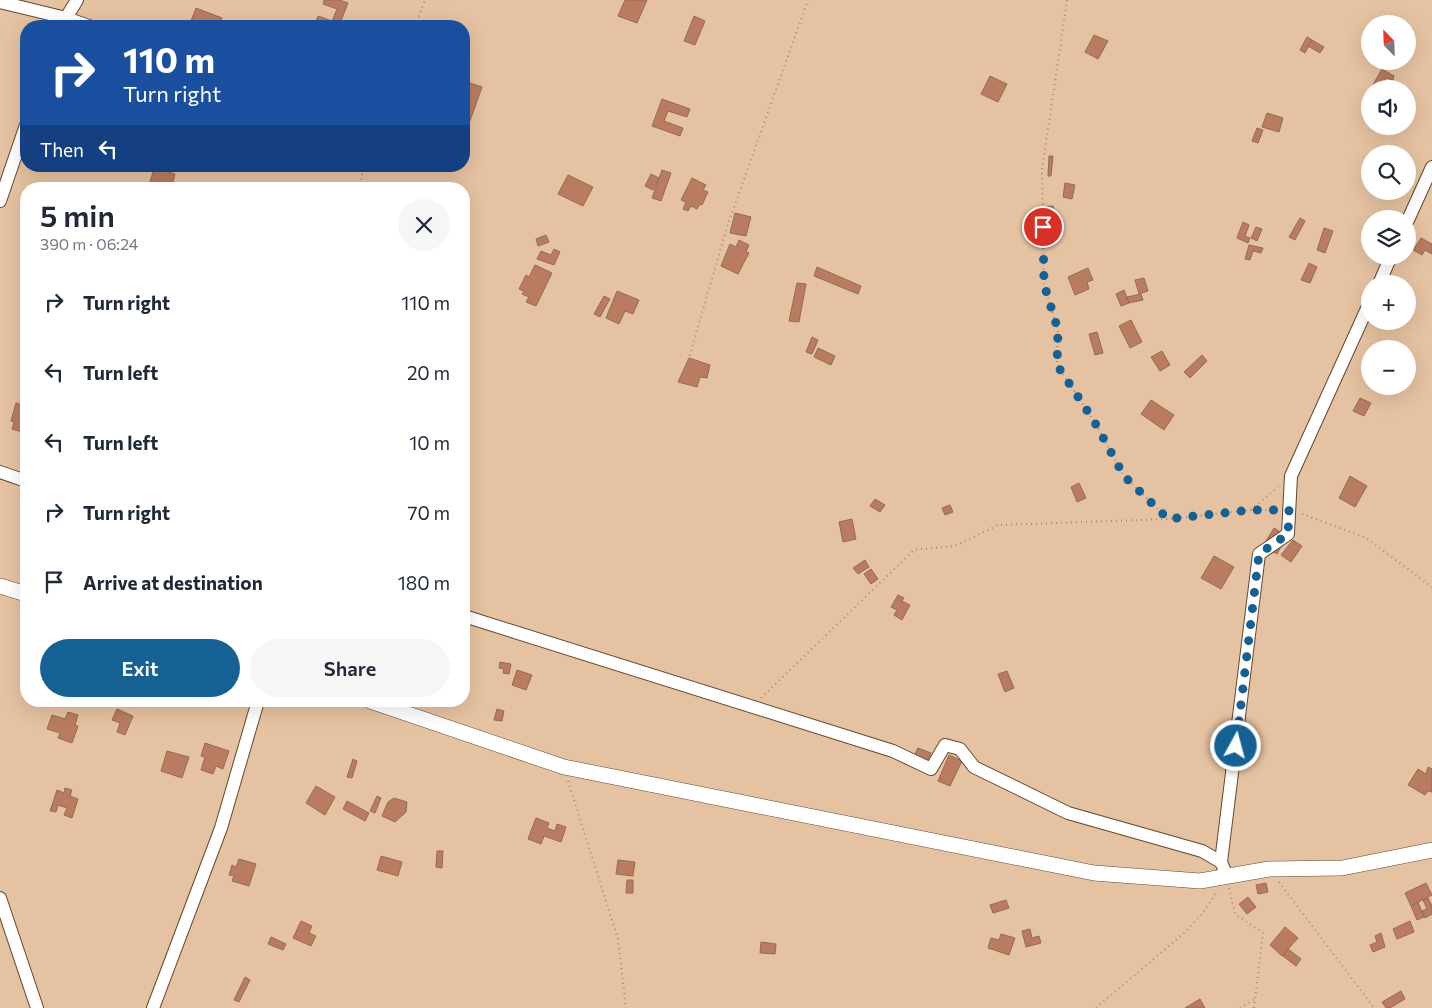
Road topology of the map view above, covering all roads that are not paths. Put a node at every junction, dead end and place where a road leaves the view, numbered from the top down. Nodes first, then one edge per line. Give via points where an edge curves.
1 (77, 0) edge
2 (0, 2) edge
3 (57, 20) edge
4 (64, 20) edge
5 (20, 142) edge
6 (1432, 166) edge
7 (0, 201) edge
8 (1412, 210) edge
9 (1361, 322) edge
10 (0, 472) edge
11 (20, 479) edge
12 (0, 586) edge
13 (20, 592) edge
14 (470, 618) edge
15 (256, 707) edge
16 (388, 707) edge
17 (1432, 850) edge
18 (1221, 862) junction
19 (1227, 876) junction
20 (0, 898) edge
21 (37, 1008) edge
22 (153, 1008) edge

1 - 4 street
2 - 3 street
5 - 7 street
6 - 8 street
9 - 18 street via 1291,476 1288,534 1259,554
10 - 11 street
12 - 13 street
14 - 18 street via 893,751 931,769 945,745 960,749 974,768 1068,813 1202,852
15 - 22 street via 221,828
16 - 19 street via 564,767 1094,873 1200,881
17 - 19 street via 1342,868 1269,869
18 - 19 street
20 - 21 street

